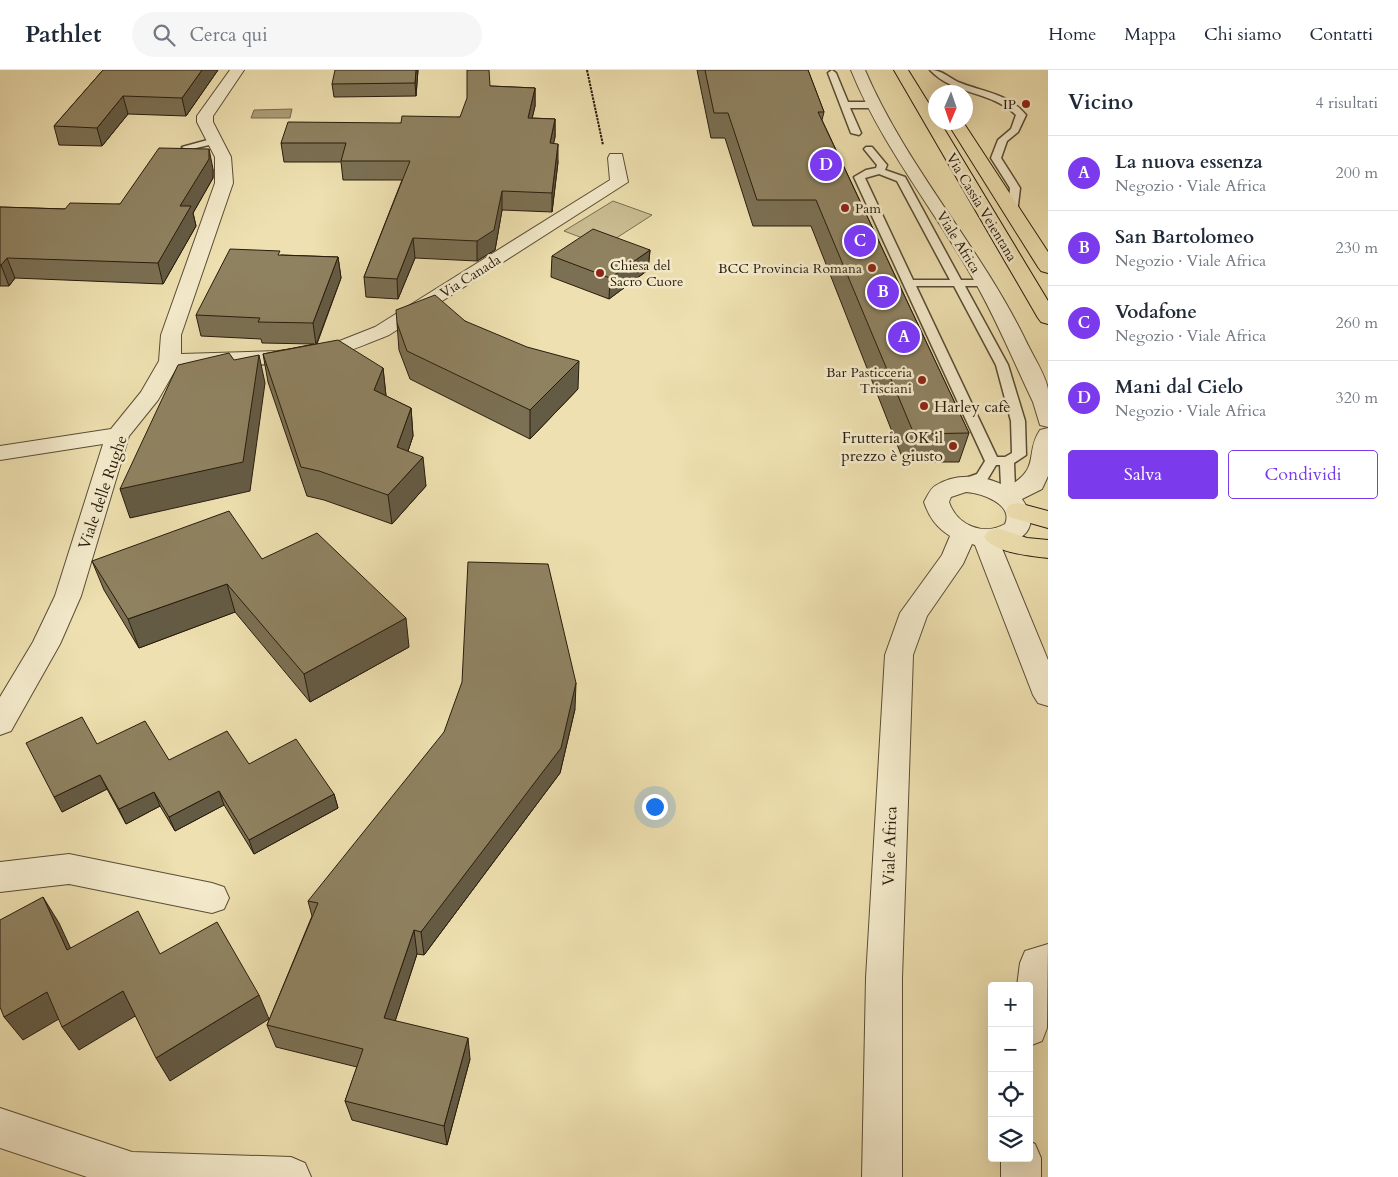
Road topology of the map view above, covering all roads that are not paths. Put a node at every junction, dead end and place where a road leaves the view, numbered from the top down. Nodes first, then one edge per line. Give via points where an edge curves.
1 (237, 70) edge
2 (858, 70) edge
3 (901, 70) edge
4 (921, 70) edge
5 (934, 70) edge
6 (832, 73) dead end
7 (931, 85) dead end
8 (845, 104) junction
9 (874, 105) junction
10 (960, 130) edge
11 (856, 133) dead end
12 (215, 141) junction
13 (187, 147) edge
14 (869, 149) dead end
15 (616, 158) road end
16 (880, 171) junction
17 (1012, 211) junction
18 (1048, 267) edge
19 (908, 283) junction
20 (985, 283) junction
21 (958, 284) junction
22 (1048, 318) edge
23 (170, 361) junction
24 (1048, 420) edge
25 (118, 435) junction
26 (1048, 435) edge
27 (0, 453) edge
28 (999, 461) junction
29 (959, 485) junction
30 (1008, 500) junction
31 (1048, 520) edge
32 (982, 536) junction
33 (1048, 549) edge
34 (1048, 695) edge
35 (0, 723) edge
36 (0, 877) edge
37 (212, 898) dead end
38 (1045, 957) edge
39 (1029, 1027) edge
40 (0, 1128) edge
41 (1021, 1162) edge
42 (131, 1175) edge
43 (291, 1177) edge
44 (882, 1177) edge
45 (1021, 1177) edge

1 - 12 street, Viale delle Rughe via 205,116
2 - 9 street, Viale Africa
3 - 22 highway, Via Cassia Veientana
4 - 7 highway
5 - 17 lane via 958,86 1012,104 1021,115 1015,130 1003,140 996,158 1015,188
6 - 8 lane
8 - 9 lane
8 - 11 lane
9 - 20 street, Viale Africa
10 - 17 highway, Via Cassia Veientana
12 - 13 lane
12 - 23 street, Viale delle Rughe via 223,157 224,183 171,336
14 - 16 lane via 882,165
15 - 23 street, Via Canada via 619,182 382,331 339,348 298,355
16 - 19 lane via 859,177
16 - 21 lane via 901,179
17 - 18 highway, Via Cassia Veientana
19 - 21 lane
19 - 28 lane
20 - 21 lane
20 - 24 street, Viale Africa via 1044,402
21 - 28 lane via 1002,365 1018,421 1019,455
23 - 25 street, Viale delle Rughe via 150,395
25 - 27 street
25 - 35 street, Viale delle Rughe via 68,596 46,644
26 - 30 street via 1044,457 1033,483
28 - 29 lane via 982,477
28 - 30 lane
29 - 30 street via 978,486
29 - 32 street via 938,496 938,512 944,520
30 - 31 highway
30 - 32 street via 1020,518 1015,530
32 - 33 highway
32 - 34 street
32 - 44 street, Viale Africa via 954,558 914,613 898,655 884,978
36 - 37 street via 69,869
38 - 39 street
40 - 42 street
41 - 45 street
42 - 43 street

